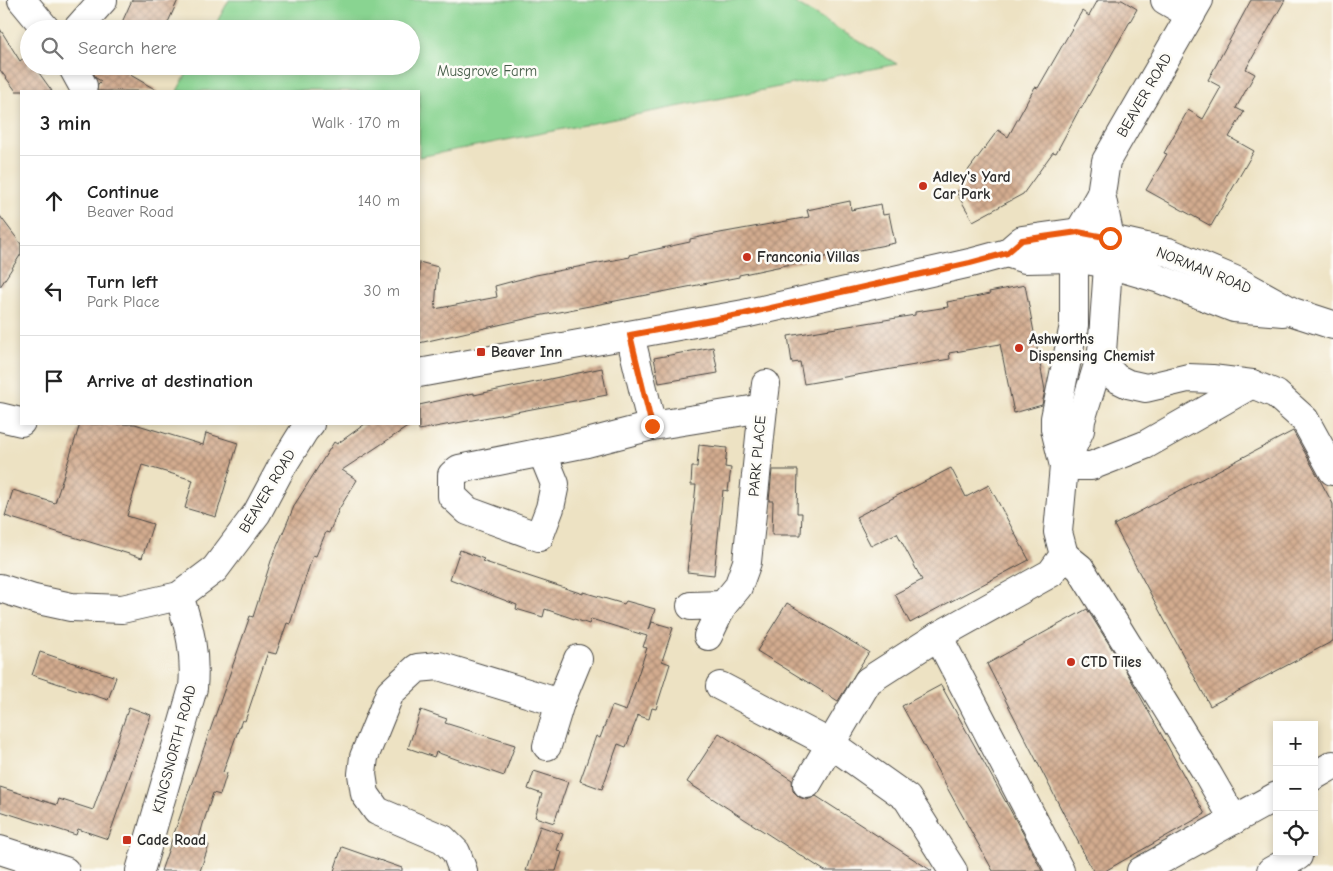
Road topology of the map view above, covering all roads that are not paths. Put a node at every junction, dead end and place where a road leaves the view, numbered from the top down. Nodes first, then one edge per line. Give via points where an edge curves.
1 (22, 0) edge
2 (104, 0) edge
3 (1165, 0) edge
4 (1195, 7) edge
5 (39, 20) edge
6 (85, 20) edge
7 (1100, 194) junction
8 (1078, 232) junction
9 (1110, 251) junction
10 (1007, 253) junction
11 (1074, 258) junction
12 (1333, 325) edge
13 (630, 335) junction
14 (1102, 352) junction
15 (420, 373) edge
16 (1252, 384) junction
17 (0, 417) edge
18 (20, 422) edge
19 (309, 425) edge
20 (652, 426) junction
21 (542, 452) dead end
22 (1064, 466) junction
23 (1333, 471) edge
24 (1064, 555) junction
25 (0, 588) edge
26 (180, 596) junction
27 (723, 605) junction
28 (691, 606) dead end
29 (708, 636) dead end
30 (938, 636) junction
31 (578, 659) dead end
32 (720, 686) dead end
33 (560, 703) junction
34 (831, 744) junction
35 (547, 746) dead end
36 (1333, 766) edge
37 (1318, 774) edge
38 (807, 784) dead end
39 (1273, 806) edge
40 (1234, 820) junction
41 (0, 850) edge
42 (1301, 860) edge
43 (65, 871) edge
44 (140, 871) edge
45 (462, 871) edge
46 (953, 871) edge
47 (1060, 871) edge
48 (1141, 871) edge
49 (1271, 871) edge

1 - 5 street
2 - 6 street
3 - 4 street
4 - 7 street, BEAVER ROAD via 1106,161
7 - 8 street, BEAVER ROAD
7 - 9 street, BEAVER ROAD
8 - 9 street
8 - 10 street via 1022,240
8 - 11 street
9 - 11 street
9 - 12 street, NORMAN ROAD via 1157,278 1234,308 1294,312
9 - 14 street, BEAVER ROAD
10 - 11 street via 1025,258
10 - 13 street via 744,314
11 - 22 street via 1074,325 1055,424
13 - 15 street
13 - 20 street
14 - 16 street via 1107,368 1116,378 1146,388 1188,378
14 - 22 street, BEAVER ROAD via 1080,430
16 - 22 street via 1144,445 1091,466
16 - 23 street via 1276,394 1305,420
17 - 18 street
19 - 26 street, BEAVER ROAD via 257,513 215,570
20 - 21 street, PARK PLACE
20 - 27 street, PARK PLACE via 765,396 747,562 738,587
22 - 24 street via 1058,532
24 - 30 street via 1051,572
24 - 40 street via 1080,568
25 - 26 street via 71,607 122,609
26 - 44 street, KINGSNORTH ROAD via 190,630 194,661 192,688
27 - 28 street
27 - 29 street, PARK PLACE
30 - 34 street via 868,681
30 - 47 street
31 - 33 street
32 - 34 street
33 - 35 street
33 - 45 street via 439,666 417,668 390,693 364,757 365,794 377,811 443,838 456,852
34 - 38 street
34 - 46 street via 907,798
36 - 37 street
39 - 40 street
40 - 48 street
41 - 43 street
42 - 49 street

